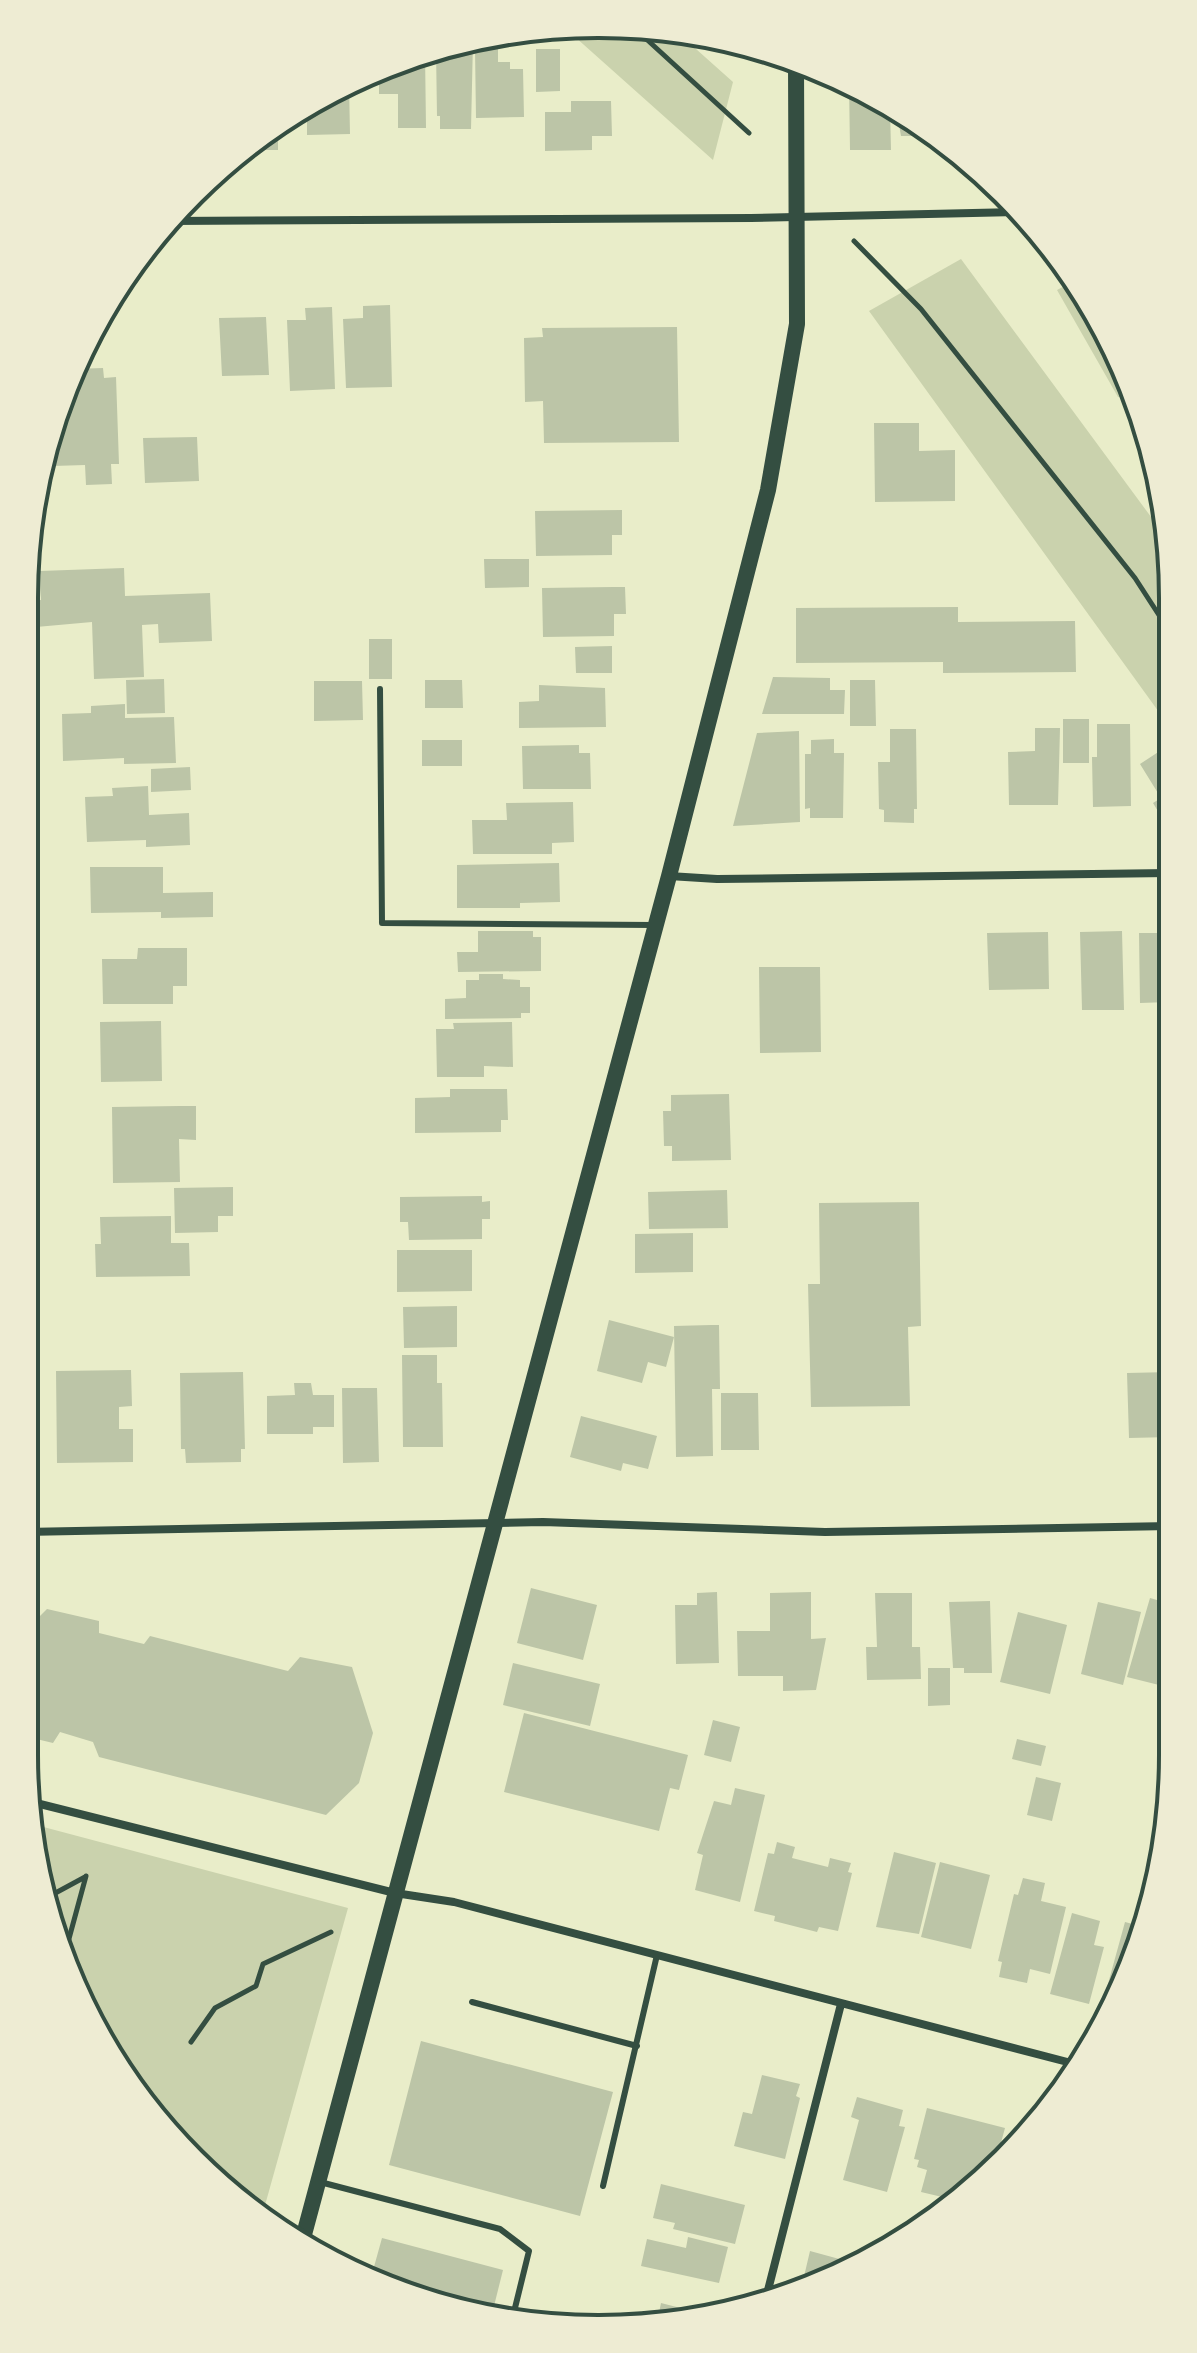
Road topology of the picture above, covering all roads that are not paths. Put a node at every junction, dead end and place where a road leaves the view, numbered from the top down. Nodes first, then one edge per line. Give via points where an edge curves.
1 (796, 75) edge
2 (1005, 212) edge
3 (797, 217) junction
4 (184, 221) edge
5 (380, 689) dead end
6 (1159, 873) edge
7 (669, 876) junction
8 (655, 925) junction
9 (492, 1524) junction
10 (1159, 1526) edge
11 (38, 1532) edge
12 (40, 1804) edge
13 (395, 1893) junction
14 (657, 1955) junction
15 (472, 2002) dead end
16 (841, 2004) junction
17 (637, 2046) junction
18 (1067, 2062) edge
19 (318, 2182) junction
20 (603, 2186) dead end
21 (305, 2232) edge
22 (768, 2288) edge
23 (515, 2308) edge

1 - 3 main road
2 - 3 street
3 - 4 street
3 - 7 main road via 797,324 768,490
5 - 8 lane via 382,923
6 - 7 street
7 - 8 main road
8 - 9 main road
9 - 10 street via 825,1532
9 - 11 street
9 - 13 main road
12 - 13 street
13 - 14 street via 454,1902
13 - 19 main road
14 - 16 street
14 - 17 lane
15 - 17 lane
16 - 18 street
16 - 22 street
17 - 20 lane
19 - 21 main road
19 - 23 lane via 500,2229 529,2251

